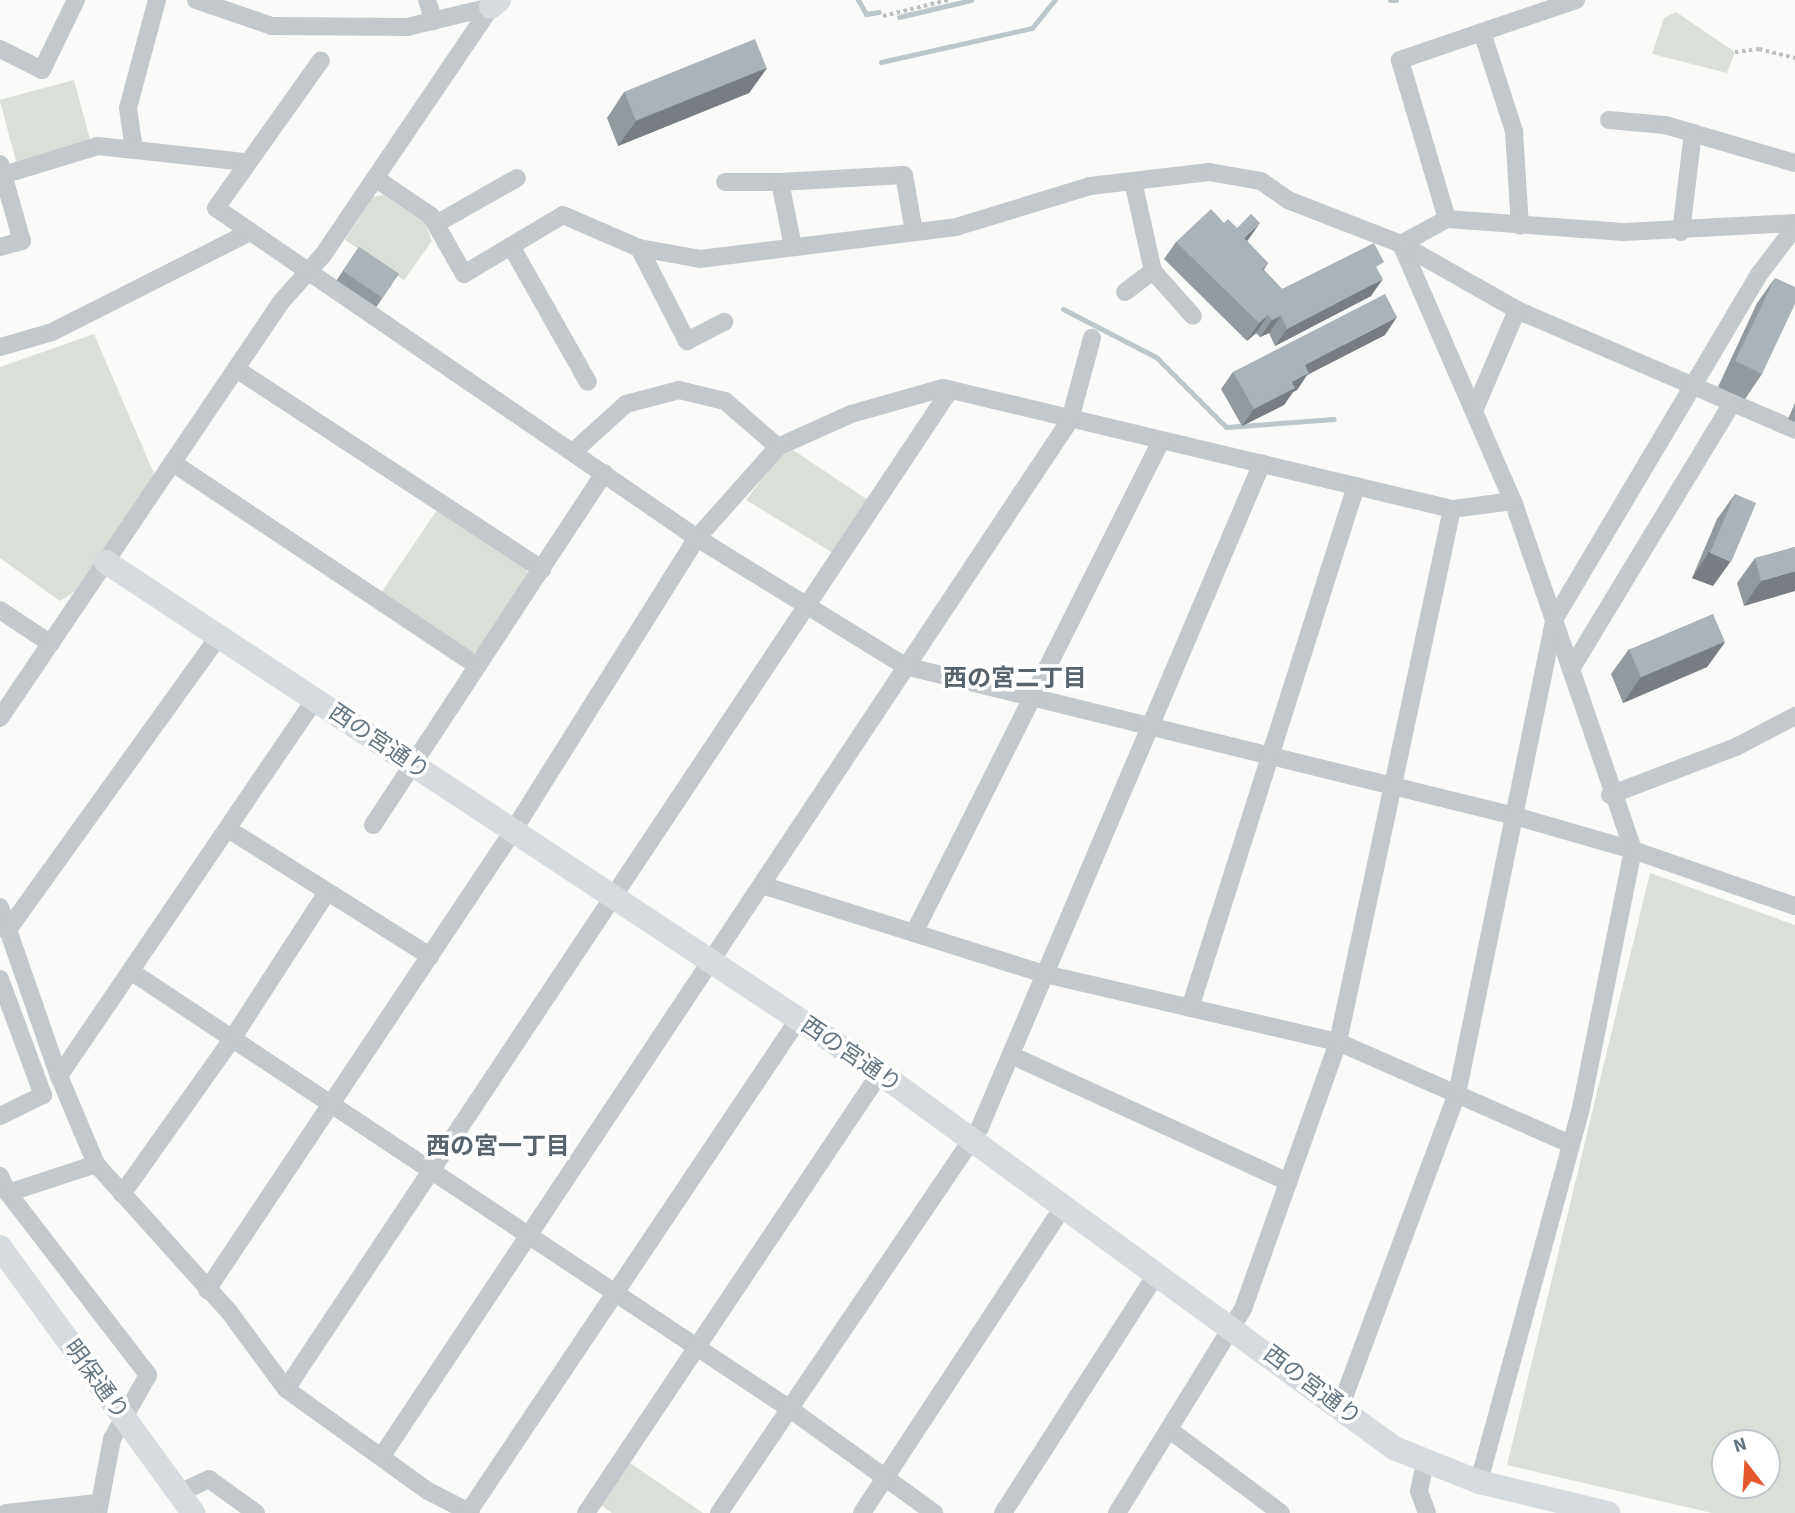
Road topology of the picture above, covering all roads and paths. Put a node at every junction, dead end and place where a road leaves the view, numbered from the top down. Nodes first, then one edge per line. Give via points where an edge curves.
1 (76, 0) edge
2 (157, 0) edge
3 (197, 0) edge
4 (427, 0) edge
5 (948, 0) edge
6 (1576, 0) edge
7 (495, 4) edge
8 (242, 7) edge
9 (883, 16) dead end
10 (434, 21) junction
11 (1482, 32) junction
12 (0, 49) edge
13 (1735, 52) dead end
14 (1795, 58) edge
15 (321, 60) dead end
16 (1609, 120) dead end
17 (1693, 133) junction
18 (134, 150) junction
19 (246, 162) junction
20 (1795, 163) edge
21 (1, 169) edge
22 (375, 178) junction
23 (517, 178) dead end
24 (1133, 181) junction
25 (726, 182) dead end
26 (780, 182) junction
27 (1447, 219) junction
28 (436, 224) junction
29 (1795, 225) edge
30 (1520, 226) junction
31 (250, 232) junction
32 (914, 232) junction
33 (1681, 232) junction
34 (1401, 244) junction
35 (511, 246) junction
36 (0, 247) edge
37 (793, 247) junction
38 (639, 248) junction
39 (1153, 271) junction
40 (308, 274) junction
41 (1125, 292) dead end
42 (1517, 310) junction
43 (1193, 316) dead end
44 (724, 322) dead end
45 (1092, 338) dead end
46 (0, 347) edge
47 (236, 369) junction
48 (588, 382) dead end
49 (1693, 386) junction
50 (950, 390) junction
51 (1732, 403) junction
52 (1474, 411) junction
53 (1070, 420) junction
54 (1795, 430) edge
55 (1161, 441) junction
56 (778, 447) junction
57 (573, 452) junction
58 (173, 463) junction
59 (1262, 463) junction
60 (604, 473) junction
61 (1356, 486) junction
62 (1513, 501) junction
63 (1452, 509) junction
64 (697, 538) junction
65 (106, 562) junction
66 (542, 569) junction
67 (806, 601) junction
68 (0, 610) edge
69 (1555, 618) junction
70 (219, 636) junction
71 (51, 644) junction
72 (477, 666) junction
73 (905, 666) junction
74 (1571, 669) junction
75 (20, 689) junction
76 (0, 692) edge
77 (1031, 698) junction
78 (315, 699) junction
79 (1795, 716) edge
80 (0, 718) edge
81 (1149, 729) junction
82 (1269, 758) junction
83 (413, 765) junction
84 (1392, 787) junction
85 (1610, 795) junction
86 (1515, 816) junction
87 (373, 825) dead end
88 (228, 829) junction
89 (513, 831) junction
90 (1633, 850) junction
91 (762, 885) junction
92 (327, 892) junction
93 (613, 897) junction
94 (1795, 906) edge
95 (0, 907) edge
96 (8, 931) junction
97 (914, 933) junction
98 (430, 956) junction
99 (711, 962) junction
100 (132, 972) junction
101 (1045, 974) junction
102 (0, 979) edge
103 (1190, 1008) junction
104 (798, 1020) junction
105 (232, 1039) junction
106 (1338, 1042) junction
107 (1011, 1055) junction
108 (880, 1073) junction
109 (59, 1076) junction
110 (1457, 1094) junction
111 (331, 1105) junction
112 (0, 1116) edge
113 (972, 1139) junction
114 (1570, 1144) junction
115 (96, 1164) junction
116 (431, 1171) junction
117 (0, 1176) edge
118 (1288, 1182) junction
119 (8, 1194) junction
120 (122, 1194) junction
121 (1064, 1206) junction
122 (530, 1236) junction
123 (0, 1247) edge
124 (1157, 1273) junction
125 (207, 1290) junction
126 (613, 1291) junction
127 (1233, 1328) junction
128 (697, 1346) junction
129 (286, 1389) junction
130 (1340, 1408) junction
131 (790, 1409) junction
132 (124, 1418) junction
133 (1171, 1431) junction
134 (382, 1456) junction
135 (1425, 1463) junction
136 (886, 1475) junction
137 (1479, 1482) junction
138 (186, 1503) edge
139 (98, 1508) edge
140 (470, 1512) edge
141 (6, 1513) edge
142 (256, 1513) edge
143 (586, 1513) edge
144 (719, 1513) edge
145 (862, 1513) edge
146 (934, 1513) edge
147 (1003, 1513) edge
148 (1116, 1513) edge
149 (1281, 1513) edge
150 (1427, 1513) edge
151 (1608, 1513) edge

1 - 12 street via 42,70
2 - 18 street via 128,108
3 - 8 street
4 - 10 street
5 - 9 path
6 - 11 street
7 - 10 street
7 - 22 street
8 - 10 street via 272,26 407,27
11 - 27 street via 1400,60
11 - 30 street via 1514,131
13 - 14 path via 1759,49
15 - 19 street
16 - 17 street via 1665,125
17 - 20 street
17 - 33 street
18 - 19 street
18 - 21 street via 97,146
19 - 31 street via 216,208
21 - 36 street via 22,241
22 - 28 street
22 - 40 street
23 - 28 street
24 - 32 street via 1090,186 956,227
24 - 34 street via 1209,172 1261,181 1289,200
24 - 39 street
25 - 26 street
26 - 32 street via 904,175
26 - 37 street
27 - 30 street
27 - 34 street
28 - 35 street via 464,274
29 - 33 street
29 - 49 street via 1760,273
30 - 33 street
31 - 40 street
31 - 46 street via 52,332
32 - 37 street
34 - 42 street
34 - 52 street
35 - 38 street via 563,215
35 - 48 street
37 - 38 street via 700,259
38 - 44 street via 687,341
39 - 41 street
39 - 43 street
40 - 47 street via 281,302
40 - 57 street
42 - 49 street
42 - 52 street
45 - 53 street
47 - 58 street
47 - 66 street
49 - 51 street
49 - 69 street
50 - 53 street
50 - 56 street via 943,388 851,414
50 - 67 street
51 - 54 street
51 - 74 street
52 - 62 street
53 - 55 street
53 - 73 street
55 - 59 street
55 - 77 street
56 - 57 street via 725,401 679,390 626,404
56 - 64 street
57 - 60 street
58 - 65 street
58 - 72 street
59 - 61 street
59 - 81 street
60 - 64 street
60 - 66 street
61 - 63 street
61 - 82 street
62 - 63 street
62 - 69 street
63 - 84 street
64 - 67 street
64 - 89 street
65 - 70 street, 西の宮通り
65 - 71 street
66 - 72 street
67 - 73 street
67 - 93 street
68 - 71 street
69 - 74 street
69 - 86 street
70 - 78 street, 西の宮通り
70 - 96 street
71 - 75 street
72 - 83 street
73 - 77 street
73 - 91 street
74 - 85 street
75 - 76 street
75 - 80 street
77 - 81 street
77 - 97 street
78 - 83 street, 西の宮通り
78 - 88 street
79 - 85 street via 1736,747
81 - 82 street
81 - 101 street
82 - 84 street
82 - 103 street
83 - 87 street
83 - 89 street, 西の宮通り
84 - 86 street
84 - 106 street
85 - 90 street
86 - 90 street
86 - 110 street
88 - 92 street
88 - 100 street
89 - 93 street, 西の宮通り
89 - 98 street
90 - 94 street
90 - 114 street
91 - 97 street
91 - 99 street
92 - 98 street
92 - 105 street
93 - 99 street, 西の宮通り
93 - 116 street
95 - 96 street
96 - 109 street
97 - 101 street
98 - 111 street
99 - 104 street, 西の宮通り
99 - 122 street
100 - 105 street
100 - 109 street
101 - 103 street
101 - 107 street
102 - 112 street via 43,1094
103 - 106 street
104 - 108 street, 西の宮通り
104 - 126 street
105 - 111 street
105 - 120 street
106 - 110 street
106 - 118 street
107 - 113 street
107 - 118 street
108 - 113 street, 西の宮通り
108 - 128 street
109 - 115 street
110 - 114 street
110 - 130 street
111 - 116 street
111 - 125 street
113 - 121 street, 西の宮通り
113 - 131 street
114 - 137 street
115 - 119 street
115 - 120 street
116 - 122 street
116 - 129 street
117 - 119 street
118 - 127 street
119 - 132 street via 148,1376
120 - 125 street
121 - 124 street, 西の宮通り
121 - 136 street
122 - 126 street
122 - 134 street
123 - 132 street, 明保通り
124 - 127 street, 西の宮通り
124 - 147 street
125 - 129 street
126 - 128 street
126 - 140 street
127 - 130 street, 西の宮通り
127 - 133 street
128 - 131 street
128 - 143 street
129 - 134 street
130 - 135 street, 西の宮通り via 1394,1448
131 - 136 street
131 - 144 street
132 - 138 street, 明保通り
132 - 139 street via 112,1439
133 - 148 street
133 - 149 street
134 - 140 street via 428,1491
135 - 137 street, 西の宮通り
135 - 150 street via 1419,1491
136 - 145 street
136 - 146 street
137 - 151 street, 西の宮通り
138 - 142 street via 209,1479
139 - 141 street

